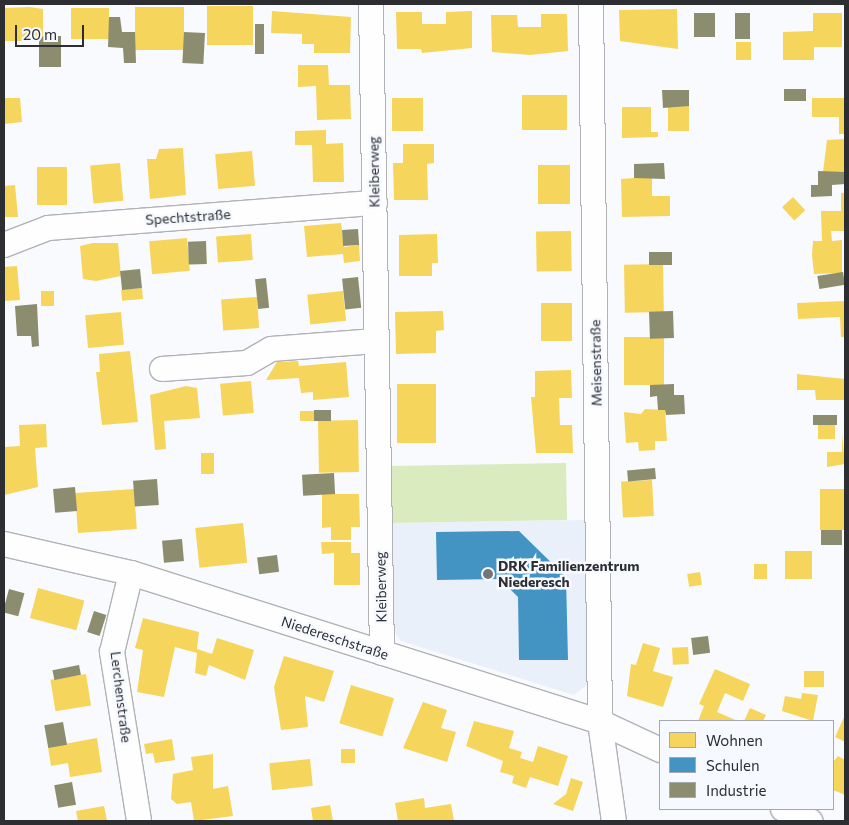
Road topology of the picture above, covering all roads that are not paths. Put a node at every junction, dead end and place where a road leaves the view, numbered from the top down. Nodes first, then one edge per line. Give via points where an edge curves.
1 (371, 4) edge
2 (591, 4) edge
3 (375, 203) junction
4 (4, 245) edge
5 (376, 341) junction
6 (162, 369) dead end
7 (4, 544) edge
8 (131, 573) junction
9 (382, 653) junction
10 (600, 722) junction
11 (659, 750) edge
12 (786, 810) edge
13 (139, 821) edge
14 (614, 821) edge
15 (810, 821) edge

1 - 3 street, Kleiberweg
2 - 10 street, Meisenstraße
3 - 4 street, Spechtstraße via 48,228
3 - 5 street, Kleiberweg
5 - 6 street via 271,349 247,363
5 - 9 street, Kleiberweg
7 - 8 street, Niedereschstraße
8 - 9 street, Niedereschstraße
8 - 13 street, Lerchenstraße via 112,652
9 - 10 street, Niedereschstraße
10 - 11 street, Niedereschstraße
10 - 14 street, Meisenstraße
12 - 15 street

